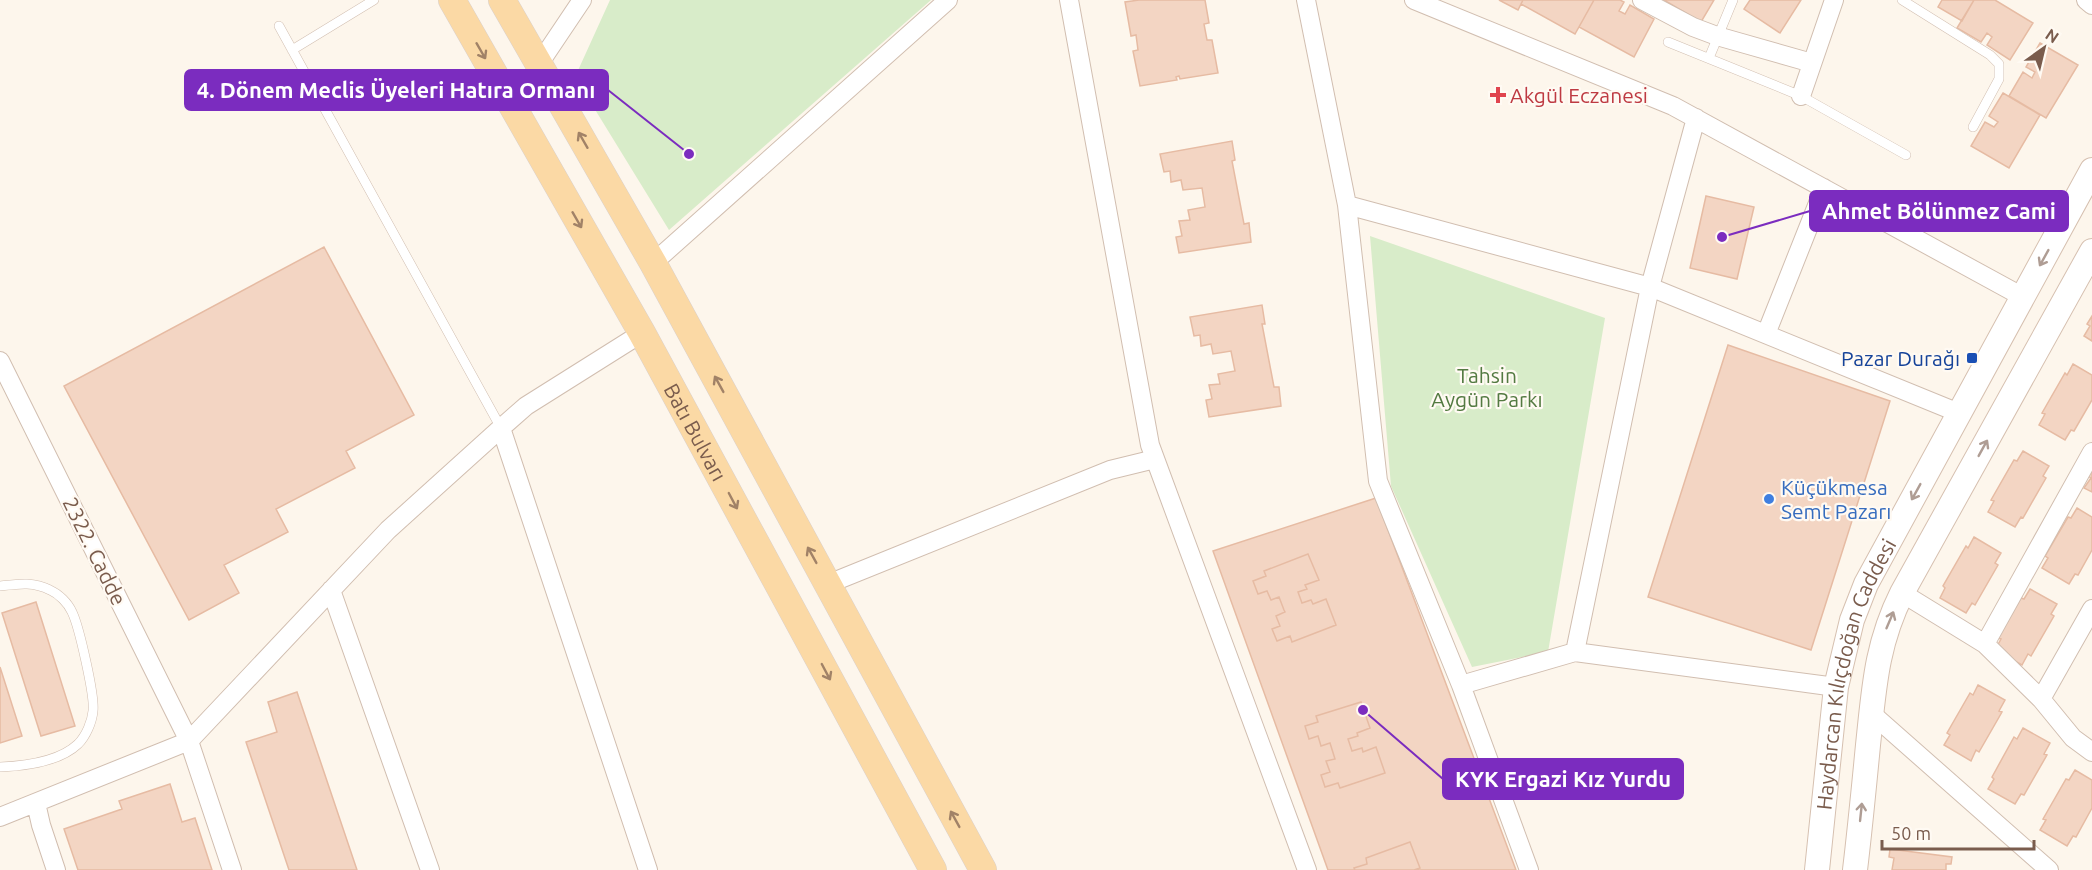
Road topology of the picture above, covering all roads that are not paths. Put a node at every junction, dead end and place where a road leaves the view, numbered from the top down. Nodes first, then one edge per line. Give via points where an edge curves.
1 (374, 0) edge
2 (452, 0) edge
3 (502, 0) edge
4 (582, 0) edge
5 (948, 0) edge
6 (1069, 0) edge
7 (1306, 0) edge
8 (1414, 0) edge
9 (1642, 0) edge
10 (1734, 0) edge
11 (1834, 0) edge
12 (1902, 0) edge
13 (2086, 0) edge
14 (1439, 4) edge
15 (2092, 5) edge
16 (279, 26) dead end
17 (1718, 36) junction
18 (1668, 42) dead end
19 (292, 50) junction
20 (1709, 58) junction
21 (1812, 63) junction
22 (539, 64) junction
23 (1801, 96) junction
24 (1696, 118) junction
25 (1973, 127) dead end
26 (1906, 155) dead end
27 (2092, 170) edge
28 (1824, 188) junction
29 (1347, 205) junction
30 (2092, 251) edge
31 (653, 263) junction
32 (1650, 287) junction
33 (2023, 297) junction
34 (642, 333) junction
35 (1766, 334) junction
36 (0, 361) edge
37 (1959, 413) junction
38 (501, 428) junction
39 (2092, 452) edge
40 (1155, 459) junction
41 (828, 584) junction
42 (0, 585) edge
43 (331, 590) junction
44 (1902, 593) junction
45 (2092, 609) edge
46 (1985, 644) junction
47 (1575, 652) junction
48 (1461, 685) junction
49 (1836, 687) junction
50 (2041, 699) junction
51 (1871, 713) junction
52 (189, 741) junction
53 (2092, 752) edge
54 (0, 767) edge
55 (36, 803) junction
56 (0, 817) edge
57 (56, 870) edge
58 (232, 870) edge
59 (430, 870) edge
60 (648, 870) edge
61 (933, 870) edge
62 (983, 870) edge
63 (1307, 870) edge
64 (1529, 870) edge
65 (1817, 870) edge
66 (1855, 870) edge
67 (2049, 870) edge

1 - 19 lane
2 -> 34 main road, Batı Bulvarı
3 - 22 main road, Batı Bulvarı
4 - 22 street
5 - 31 street
6 - 40 street
7 - 29 street
8 - 14 street
9 - 17 street
10 - 17 lane
11 - 21 street
12 - 25 lane via 1999,63 1999,79
13 - 15 street
14 - 24 street
16 - 19 lane
17 - 20 lane
17 - 21 street
18 - 20 lane
19 - 38 lane
20 - 23 lane
21 - 23 street
31 -> 22 main road, Batı Bulvarı
23 - 26 lane
24 - 28 street
24 - 32 street
27 -> 33 main road, Haydarcan Kılıçdoğan Caddesi
28 - 33 street
28 - 35 street
29 - 32 street
29 - 48 street via 1378,481
44 -> 30 main road, Haydarcan Kılıçdoğan Caddesi
41 -> 31 main road, Batı Bulvarı
32 - 35 street
32 - 47 street
33 - 37 main road, Haydarcan Kılıçdoğan Caddesi
34 - 38 street via 525,406
34 -> 61 main road, Batı Bulvarı
35 - 37 street
36 - 52 street, 2322. Cadde
37 -> 49 main road, Haydarcan Kılıçdoğan Caddesi via 1866,584 1852,620
38 - 43 street via 388,530
38 - 60 street
39 - 46 street
40 - 41 street via 1110,470
40 - 63 street
62 -> 41 main road, Batı Bulvarı
42 - 54 lane via 37,585 65,602 76,621 94,699 90,723 77,745 51,759
43 - 52 street
43 - 59 street
44 - 46 street
51 -> 44 main road, Haydarcan Kılıçdoğan Caddesi via 1880,647
45 - 50 street
46 - 50 street
47 - 48 street
47 - 49 street
48 - 64 street
49 - 65 main road, Haydarcan Kılıçdoğan Caddesi
50 - 53 street via 2073,738
66 -> 51 main road, Haydarcan Kılıçdoğan Caddesi
51 - 67 street
52 - 55 street
52 - 58 street, 2322. Cadde
55 - 56 street
55 - 57 street

